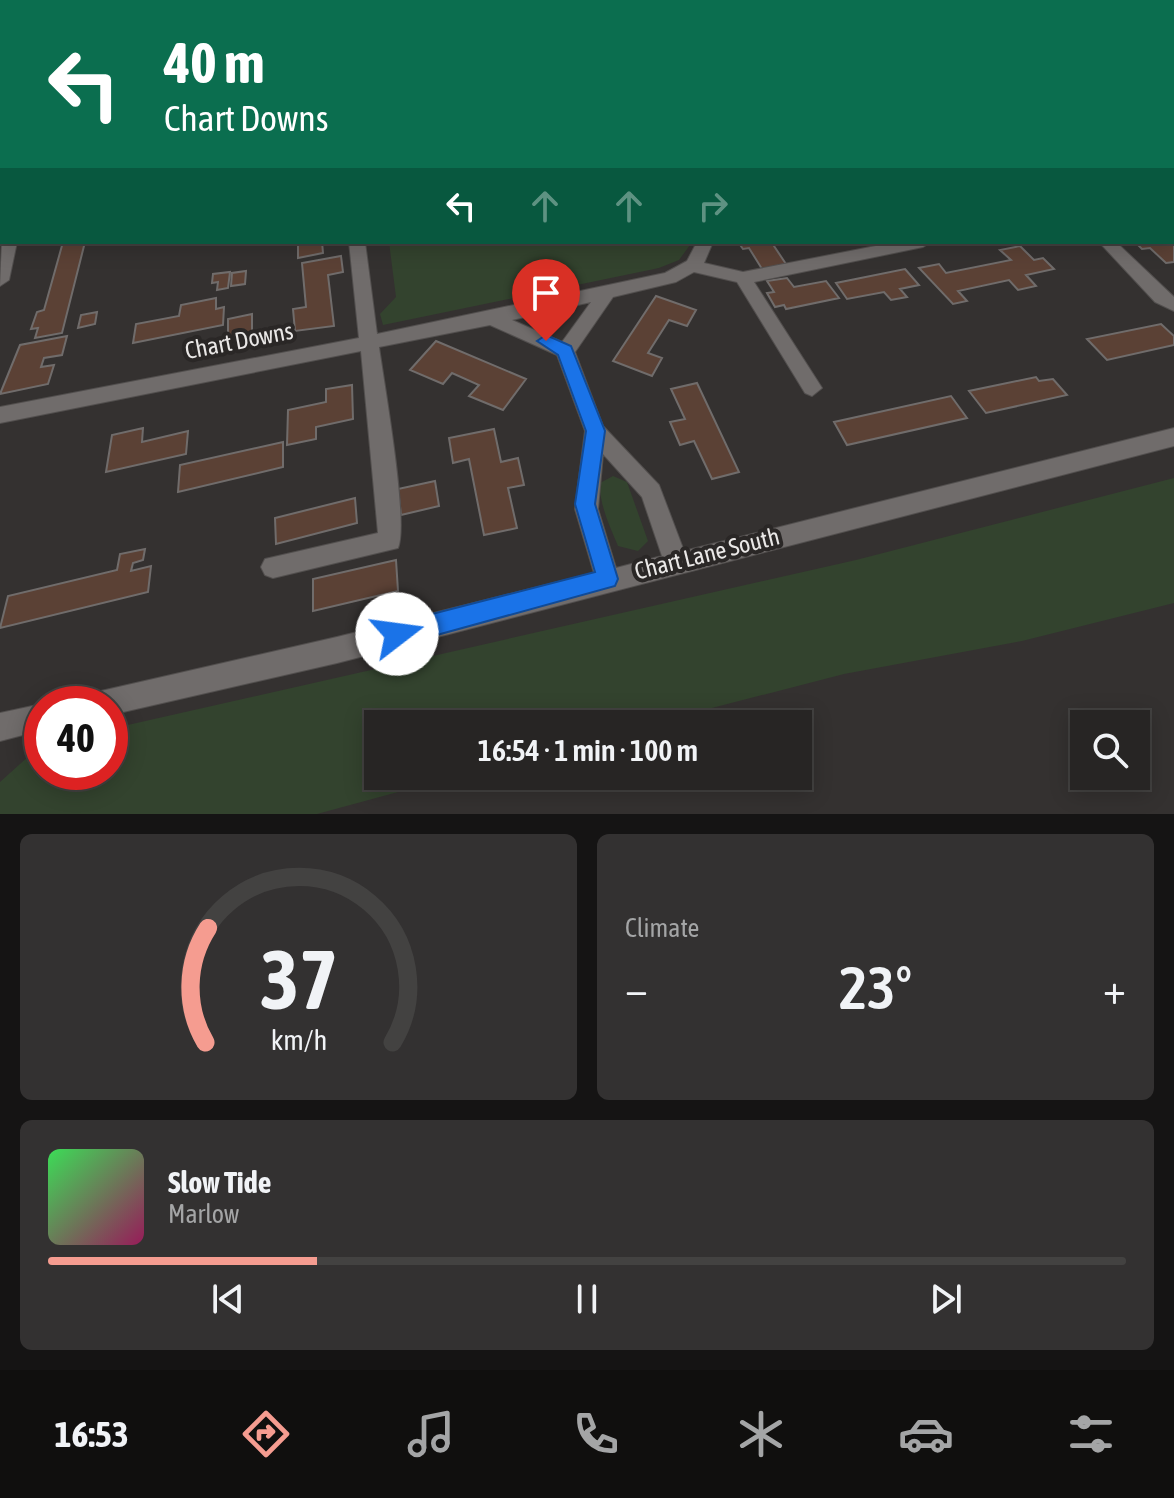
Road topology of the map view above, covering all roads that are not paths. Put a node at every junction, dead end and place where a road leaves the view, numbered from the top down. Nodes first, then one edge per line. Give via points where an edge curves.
1 (9, 244) edge
2 (357, 244) edge
3 (705, 244) edge
4 (913, 244) edge
5 (1109, 244) edge
6 (693, 266) junction
7 (743, 278) junction
8 (0, 280) edge
9 (607, 293) junction
10 (1174, 305) edge
11 (489, 319) junction
12 (368, 342) junction
13 (565, 351) junction
14 (812, 388) dead end
15 (0, 415) edge
16 (595, 431) junction
17 (1174, 437) edge
18 (676, 562) junction
19 (273, 567) dead end
20 (608, 579) junction
21 (128, 698) edge
22 (24, 721) edge
23 (0, 727) edge

1 - 8 street
2 - 12 street
3 - 6 street
4 - 7 street
5 - 10 street
6 - 7 street
6 - 9 street, Chart Downs via 670,278
7 - 14 street
9 - 11 street, Chart Downs
9 - 13 street
11 - 12 street, Chart Downs
11 - 13 street
12 - 15 street, Chart Downs
12 - 19 street via 390,541
13 - 16 street
16 - 18 street via 651,492
16 - 20 street via 585,504
17 - 18 street, Chart Lane South
18 - 20 street, Chart Lane South
20 - 21 street, Chart Lane South
22 - 23 street

